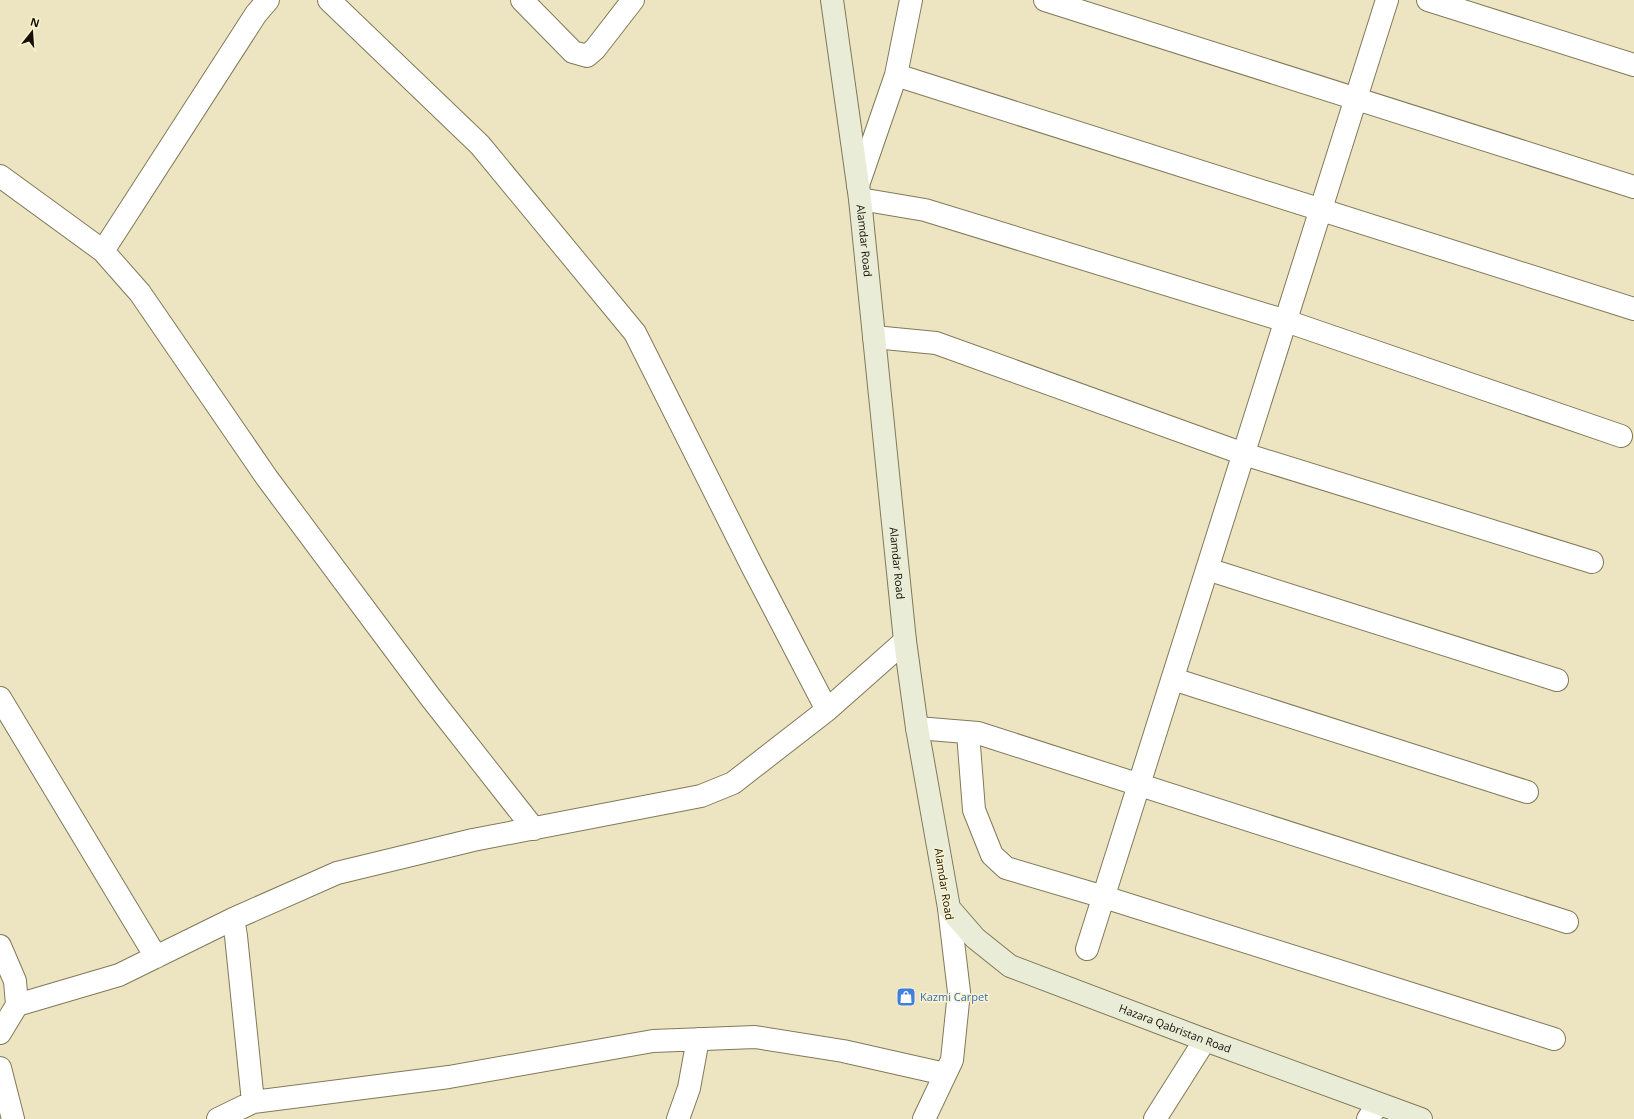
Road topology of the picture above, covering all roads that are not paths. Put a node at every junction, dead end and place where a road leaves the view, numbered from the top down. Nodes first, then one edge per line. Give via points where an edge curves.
1 (268, 0) edge
2 (329, 0) edge
3 (522, 0) edge
4 (633, 0) edge
5 (832, 0) edge
6 (911, 0) edge
7 (1045, 0) edge
8 (1387, 0) edge
9 (1428, 0) edge
10 (1634, 65) edge
11 (896, 75) junction
12 (1356, 99) junction
13 (0, 176) edge
14 (1634, 187) edge
15 (859, 192) junction
16 (1321, 209) junction
17 (103, 251) junction
18 (1634, 309) edge
19 (1286, 321) junction
20 (874, 337) junction
21 (1621, 436) dead end
22 (1244, 454) junction
23 (1592, 562) dead end
24 (1207, 569) junction
25 (905, 641) junction
26 (1173, 679) junction
27 (1557, 680) dead end
28 (0, 698) edge
29 (827, 710) junction
30 (917, 728) junction
31 (968, 733) junction
32 (1139, 786) junction
33 (1527, 792) dead end
34 (534, 828) junction
35 (1104, 896) junction
36 (948, 908) junction
37 (233, 919) junction
38 (1567, 922) dead end
39 (0, 946) edge
40 (1087, 949) dead end
41 (156, 957) junction
42 (17, 1005) junction
43 (0, 1033) edge
44 (1554, 1038) dead end
45 (698, 1039) junction
46 (1205, 1040) junction
47 (0, 1068) edge
48 (945, 1074) junction
49 (253, 1102) junction
50 (1373, 1111) edge
51 (13, 1119) edge
52 (218, 1119) edge
53 (678, 1119) edge
54 (924, 1119) edge
55 (1155, 1119) edge
56 (1421, 1119) edge

1 - 17 street via 256,14
2 - 29 street via 480,144 635,333
3 - 4 street via 573,52 587,56 596,49
5 - 15 street, Alamdar Road
6 - 11 street
7 - 12 street
8 - 12 street
9 - 10 street
11 - 15 street
11 - 16 street
12 - 14 street
12 - 16 street
13 - 17 street
15 - 19 street
15 - 20 street, Alamdar Road
16 - 18 street
16 - 19 street
17 - 34 street via 140,293 267,478 431,698
19 - 21 street
19 - 22 street
20 - 22 street via 936,343
20 - 25 street, Alamdar Road
22 - 23 street
22 - 24 street
24 - 26 street
24 - 27 street
25 - 29 street
25 - 30 street, Alamdar Road
26 - 32 street
26 - 33 street
28 - 41 street
29 - 34 street via 733,783 701,796
30 - 31 street
30 - 36 street, Alamdar Road
31 - 32 street via 978,733
31 - 35 street via 974,810 992,855 1006,868
32 - 35 street
32 - 38 street
34 - 37 street via 337,873
35 - 40 street
35 - 44 street
36 - 46 street, Hazara Qabristan Road via 975,938 1010,966
36 - 48 street, Alamdar Road via 959,992 952,1060
37 - 41 street
37 - 49 street
39 - 42 street via 15,981
41 - 42 street via 119,975
42 - 43 street
45 - 48 street via 755,1037 843,1051
45 - 49 street via 653,1041 449,1077
45 - 53 street via 689,1088
46 - 50 street, Hazara Qabristan Road
46 - 55 street
47 - 51 street
48 - 54 street, Alamdar Road
49 - 52 street
50 - 56 street, Hazara Qabristan Road

